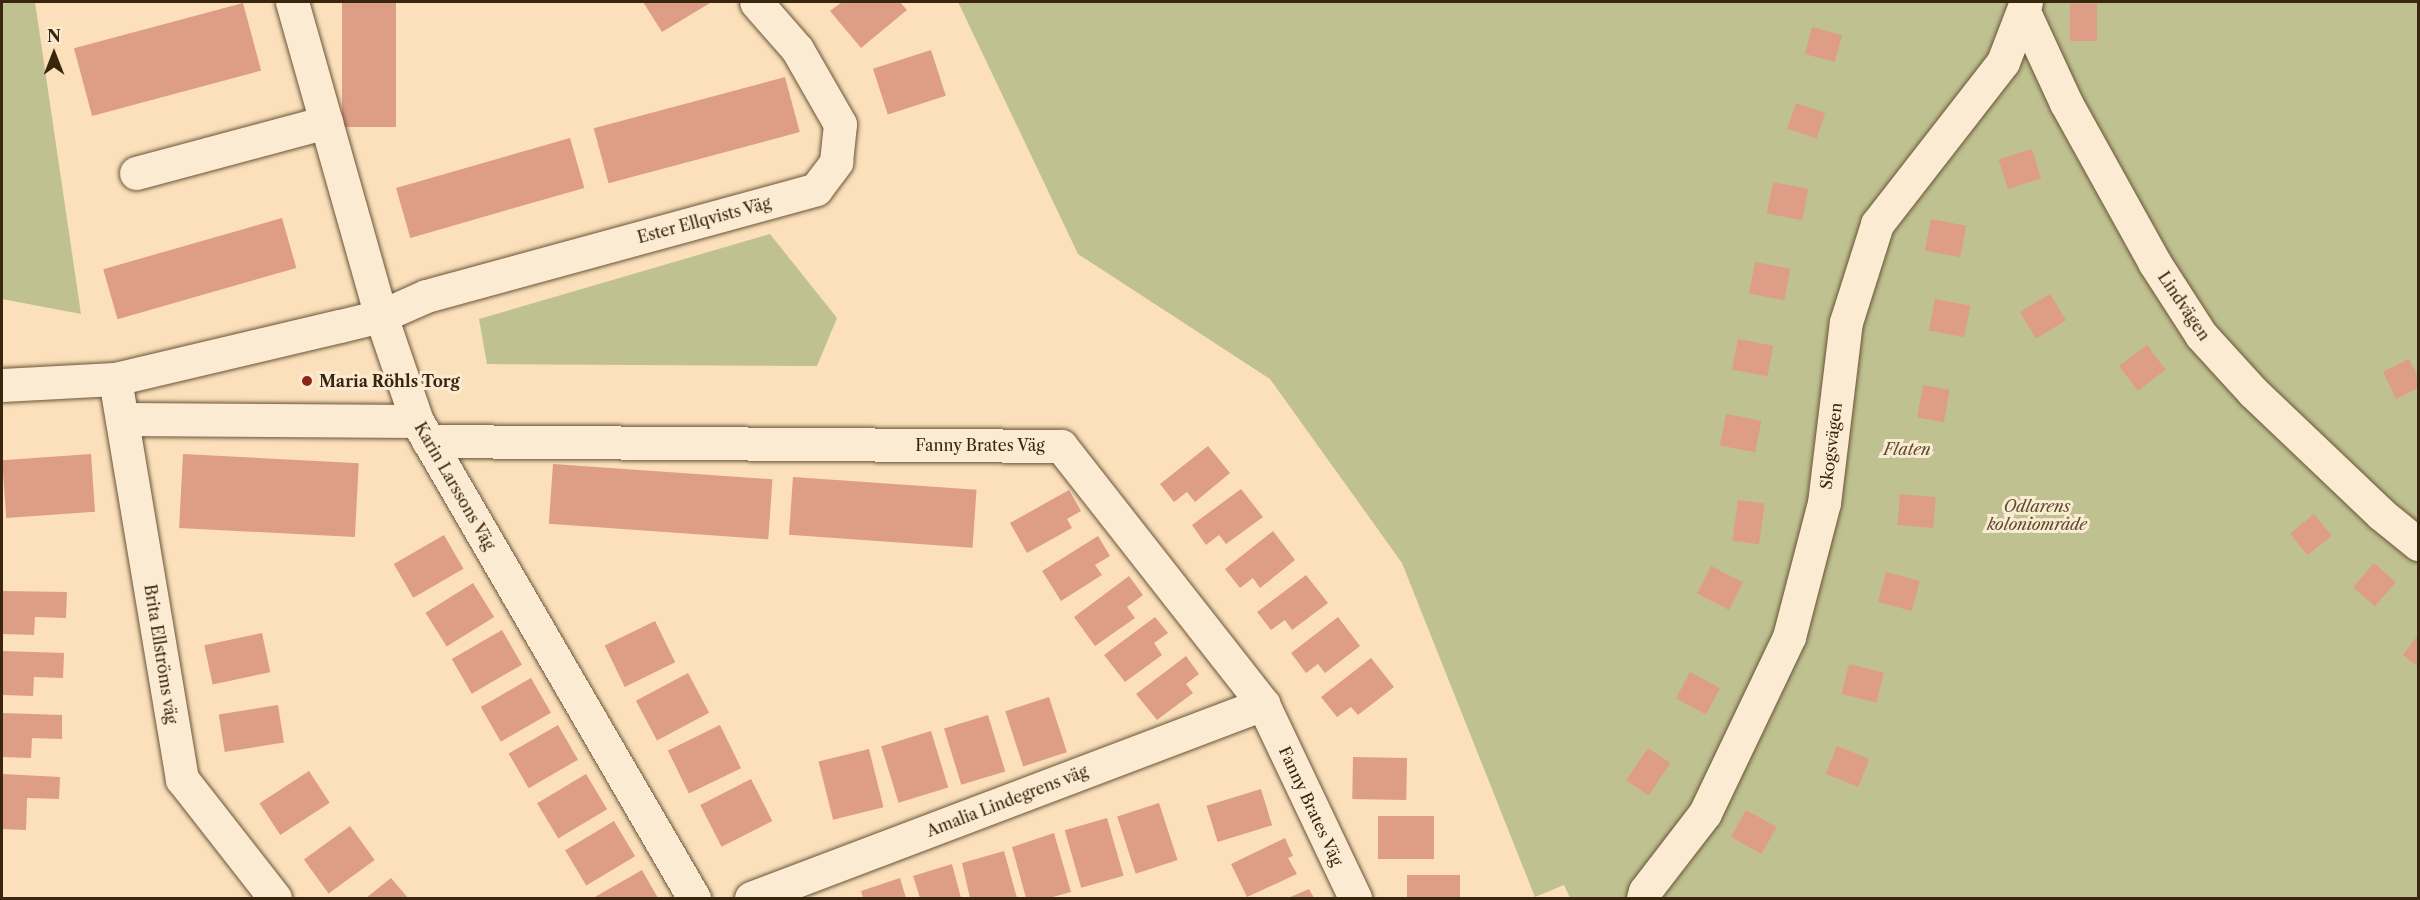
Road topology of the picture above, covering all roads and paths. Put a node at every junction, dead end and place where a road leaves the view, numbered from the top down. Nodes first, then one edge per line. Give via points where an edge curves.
1 (292, 2) edge
2 (756, 2) edge
3 (2025, 7) edge
4 (326, 122) junction
5 (136, 173) dead end
6 (381, 316) junction
7 (115, 379) junction
8 (2, 385) edge
9 (122, 419) junction
10 (422, 431) junction
11 (2418, 544) edge
12 (1263, 704) junction
13 (275, 898) edge
14 (694, 898) edge
15 (751, 898) edge
16 (1354, 898) edge
17 (1643, 898) edge

1 - 4 street, Karin Larssons Väg
2 - 6 street, Ester Ellqvists Väg via 797,49 840,124 836,162 816,189 426,296
3 - 11 street, Lindvägen via 2066,103 2154,262 2201,334 2262,400 2381,514
3 - 17 street, Skogsvägen via 2003,62 1877,224 1846,322 1824,503 1789,637 1705,813
4 - 5 street
4 - 6 street, Karin Larssons Väg
6 - 7 street
6 - 10 street, Karin Larssons Väg
7 - 8 street
7 - 9 street, Brita Ellströms väg
9 - 10 street
9 - 13 street, Brita Ellströms väg via 182,779
10 - 12 street, Fanny Brates Väg via 1061,446
10 - 14 street, Karin Larssons Väg
12 - 15 street, Amalia Lindegrens väg
12 - 16 street, Fanny Brates Väg

